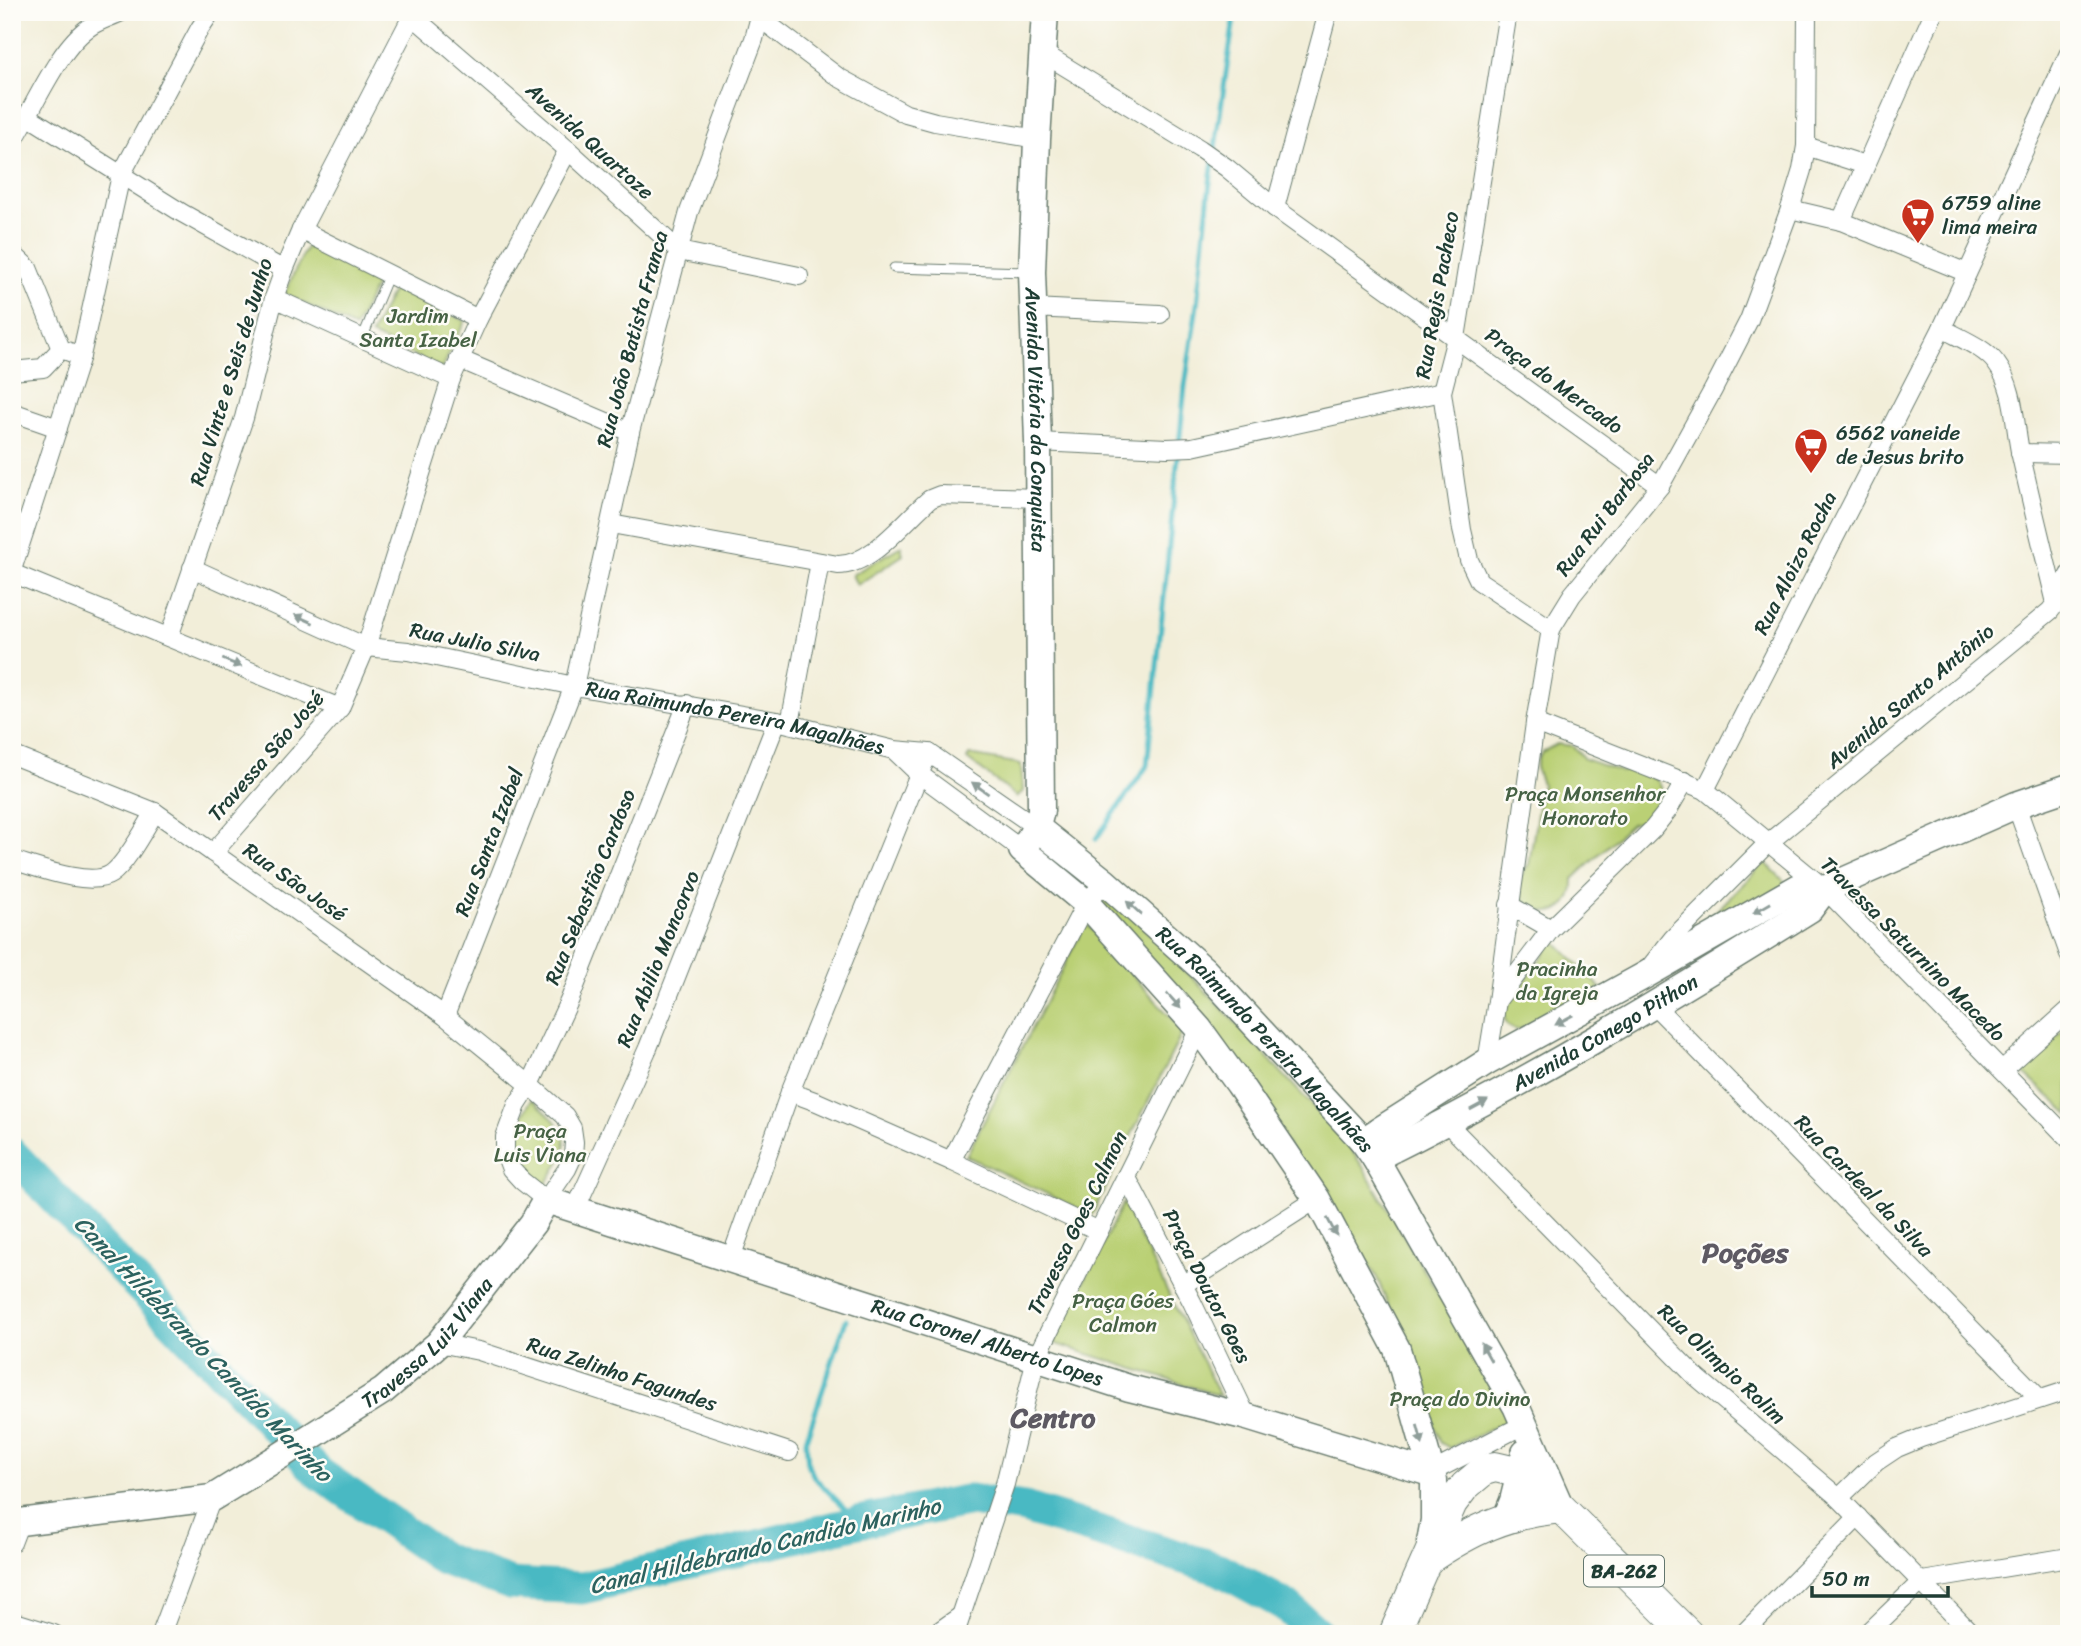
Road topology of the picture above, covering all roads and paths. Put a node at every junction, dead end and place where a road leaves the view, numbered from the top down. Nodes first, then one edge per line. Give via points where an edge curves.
1 (121, 12) edge
2 (211, 12) edge
3 (1045, 12) edge
4 (1328, 12) edge
5 (1508, 12) edge
6 (1807, 12) edge
7 (1934, 12) edge
8 (410, 14) edge
9 (760, 15) edge
10 (1043, 53) junction
11 (2069, 53) edge
12 (29, 117) junction
13 (1037, 139) junction
14 (12, 144) edge
15 (1806, 146) junction
16 (568, 150) junction
17 (1865, 165) junction
18 (121, 175) junction
19 (1275, 208) junction
20 (1790, 209) junction
21 (1841, 221) junction
22 (301, 230) junction
23 (679, 251) junction
24 (12, 253) edge
25 (894, 268) dead end
26 (285, 270) junction
27 (1032, 272) junction
28 (1967, 273) junction
29 (389, 274) junction
30 (799, 275) dead end
31 (274, 298) junction
32 (1032, 309) junction
33 (1160, 314) dead end
34 (478, 319) junction
35 (1942, 328) junction
36 (1455, 338) junction
37 (362, 339) junction
38 (61, 349) junction
39 (81, 356) junction
40 (460, 359) junction
41 (12, 371) edge
42 (451, 379) junction
43 (1442, 392) junction
44 (12, 412) edge
45 (58, 428) junction
46 (630, 432) junction
47 (1038, 442) junction
48 (2020, 453) junction
49 (2069, 454) edge
50 (1660, 486) junction
51 (1038, 498) junction
52 (611, 524) junction
53 (820, 562) junction
54 (192, 568) junction
55 (12, 572) edge
56 (2069, 575) edge
57 (2056, 603) junction
58 (1551, 629) junction
59 (169, 637) junction
60 (366, 647) junction
61 (575, 686) junction
62 (687, 704) junction
63 (340, 708) junction
64 (783, 722) junction
65 (1535, 723) junction
66 (894, 750) junction
67 (929, 753) junction
68 (12, 755) edge
69 (919, 774) junction
70 (1685, 781) junction
71 (2069, 787) edge
72 (1705, 790) junction
73 (2016, 805) junction
74 (155, 812) junction
75 (1036, 827) junction
76 (1768, 843) junction
77 (1022, 850) junction
78 (213, 853) junction
79 (12, 860) edge
80 (1105, 882) junction
81 (1825, 889) junction
82 (1086, 903) junction
83 (1509, 905) junction
84 (1551, 929) junction
85 (2069, 954) edge
86 (1642, 977) junction
87 (1497, 1001) junction
88 (1655, 1006) junction
89 (2069, 1010) edge
90 (445, 1016) junction
91 (1199, 1029) junction
92 (1487, 1062) junction
93 (2002, 1070) junction
94 (530, 1085) junction
95 (790, 1092) junction
96 (1447, 1123) junction
97 (2069, 1139) edge
98 (1369, 1150) junction
99 (951, 1161) junction
100 (1126, 1176) junction
101 (1317, 1199) junction
102 (546, 1200) junction
103 (575, 1210) junction
104 (1099, 1231) junction
105 (730, 1261) junction
106 (1182, 1285) junction
107 (439, 1343) junction
108 (1036, 1358) junction
109 (2069, 1390) edge
110 (2040, 1399) junction
111 (1247, 1417) junction
112 (1527, 1429) junction
113 (789, 1452) dead end
114 (1521, 1473) junction
115 (1437, 1494) junction
116 (212, 1498) junction
117 (1839, 1499) junction
118 (1561, 1508) junction
119 (1858, 1517) junction
120 (1494, 1523) junction
121 (15, 1528) edge
122 (2069, 1557) edge
123 (1427, 1560) junction
124 (1922, 1581) junction
125 (12, 1621) edge
126 (957, 1625) edge
127 (54, 1634) edge
128 (161, 1634) edge
129 (935, 1634) edge
130 (1394, 1634) edge
131 (1688, 1634) edge
132 (1743, 1634) edge
133 (1867, 1634) edge
134 (1972, 1634) edge

1 - 12 street via 90,27 73,43 52,71
2 - 18 street
3 - 10 main road, Avenida Vitória da Conquista
4 - 19 street
5 - 36 street, Rua Regis Pacheco
6 - 15 street, Rua Rui Barbosa
7 - 17 street
8 - 16 street, Avenida Quartoze
8 - 22 street, Rua Vinte e Seis de Junho
9 - 13 street via 838,77 906,114
9 - 23 street, Rua João Batista Franca
10 - 13 main road, Avenida Vitória da Conquista
10 - 19 street, Praça do Mercado via 1200,149
11 - 28 street, Rua Aloizo Rocha
12 - 14 street
12 - 18 street
13 - 27 main road, Avenida Vitória da Conquista
15 - 17 street
15 - 20 street, Rua Rui Barbosa
16 - 23 street, Avenida Quartoze
16 - 34 street, Travessa São José
17 - 21 street
18 - 26 street
18 - 39 street
19 - 36 street, Praça do Mercado
20 - 21 street
20 - 50 street, Rua Rui Barbosa via 1749,320
21 - 28 street
22 - 26 street, Rua Vinte e Seis de Junho
22 - 29 street
23 - 30 street
23 - 46 street, Rua João Batista Franca
24 - 38 street via 28,268
25 - 27 lane
26 - 31 street, Rua Vinte e Seis de Junho
27 - 32 main road, Avenida Vitória da Conquista
28 - 35 street, Rua Aloizo Rocha
29 - 34 street
29 - 37 lane
31 - 37 street
31 - 54 street, Rua Vinte e Seis de Junho via 244,418
32 - 33 street
32 - 47 main road, Avenida Vitória da Conquista
34 - 40 street, Travessa São José
35 - 48 street via 1996,362 2010,392
35 - 72 street, Rua Aloizo Rocha
36 - 43 street, Rua Regis Pacheco
36 - 50 street, Praça do Mercado
37 - 42 street
38 - 39 street
38 - 41 street via 43,368
39 - 45 street
40 - 42 street, Travessa São José
40 - 46 street
42 - 60 street, Travessa São José
43 - 47 street via 1192,447
43 - 58 street, Rua Regis Pacheco via 1469,560 1479,580
44 - 45 street
45 - 55 street
46 - 52 street, Rua João Batista Franca
47 - 51 main road, Avenida Vitória da Conquista
48 - 49 street
48 - 57 street
50 - 58 street, Rua Rui Barbosa via 1572,595
51 - 53 street via 940,495 860,560 849,565
51 - 75 main road, Avenida Vitória da Conquista via 1041,810
52 - 53 street
52 - 61 street, Rua João Batista Franca
53 - 64 street, Rua Abilio Moncorvo
54 - 59 street, Rua Vinte e Seis de Junho
60 -> 54 street, Rua Julio Silva
55 - 59 street
56 - 57 street, Avenida Santo Antônio
57 - 76 street, Avenida Santo Antônio
58 - 65 street, Rua Rui Barbosa
59 -> 63 street
60 - 61 street, Rua Julio Silva via 408,651
60 - 63 street, Travessa São José
61 - 62 street, Rua Raimundo Pereira Magalhães
61 - 90 street, Rua Santa Izabel
62 - 64 street, Rua Raimundo Pereira Magalhães
62 - 94 street, Rua Sebastião Cardoso via 570,999
63 - 78 street, Travessa São José
64 - 66 street, Rua Raimundo Pereira Magalhães
64 - 103 street, Rua Abilio Moncorvo via 648,1048
65 - 70 street, Travessa Saturnino Macedo
65 - 83 street, Rua Rui Barbosa
66 - 67 street, Rua Raimundo Pereira Magalhães
66 - 69 street, Rua Raimundo Pereira Magalhães
67 - 69 street
75 -> 67 street, Rua Raimundo Pereira Magalhães
68 - 74 street, Rua São José
69 - 77 street, Rua Raimundo Pereira Magalhães
69 - 95 street
70 - 72 street, Travessa Saturnino Macedo
70 - 84 street via 1653,829
71 - 73 main road, Avenida Conego Pithon
72 - 76 street, Travessa Saturnino Macedo
73 - 81 main road, Avenida Conego Pithon
73 - 85 street
74 - 78 street, Rua São José
74 - 79 street via 119,867 105,877 65,875
75 - 77 main road
75 - 80 main road, Rua Raimundo Pereira Magalhães
76 - 81 street, Travessa Saturnino Macedo
76 - 86 street, Avenida Santo Antônio via 1673,938
77 - 82 main road, Rua Raimundo Pereira Magalhães
78 - 90 street, Rua São José
80 - 82 street
98 -> 80 main road, Rua Raimundo Pereira Magalhães via 1204,970
81 -> 86 main road, Avenida Conego Pithon via 1799,887
81 - 88 main road, Avenida Conego Pithon via 1810,909
81 - 93 street, Travessa Saturnino Macedo
82 -> 91 main road, Rua Raimundo Pereira Magalhães
82 - 99 street
83 - 84 street
83 - 87 street, Rua Rui Barbosa
84 - 87 street
86 -> 92 main road, Avenida Conego Pithon
87 - 92 street, Rua Rui Barbosa
96 -> 88 main road, Avenida Conego Pithon
88 - 110 street, Rua Cardeal da Silva
89 - 93 street, Travessa Saturnino Macedo
90 - 94 street, Rua São José
91 - 100 street, Travessa Goes Calmon
91 - 101 main road, Rua Raimundo Pereira Magalhães
92 - 98 main road, Avenida Conego Pithon
93 - 97 street, Travessa Saturnino Macedo
94 - 102 street via 510,1121 505,1153 511,1169
94 - 102 street, Rua São José via 565,1116 575,1142 568,1169
95 - 99 street
95 - 105 street
96 - 98 main road, Avenida Conego Pithon
96 - 117 street, Rua Olimpio Rolim via 1693,1374
112 -> 98 main road, Rua Raimundo Pereira Magalhães
99 - 104 street
100 - 104 street, Travessa Goes Calmon
100 - 106 street, Praça Doutor Goes
101 - 106 street
101 -> 115 main road, Rua Raimundo Pereira Magalhães via 1397,1349
102 - 103 main road, Rua Coronel Alberto Lopes
102 - 107 main road, Travessa Luiz Viana
103 - 105 main road, Rua Coronel Alberto Lopes
104 - 108 street, Travessa Goes Calmon
105 - 108 main road, Rua Coronel Alberto Lopes
106 - 111 street, Praça Doutor Goes
107 - 113 street, Rua Zelinho Fagundes via 479,1351
107 - 116 main road, Travessa Luiz Viana via 383,1391
108 - 111 main road, Rua Coronel Alberto Lopes via 1129,1388
108 - 126 street, Travessa Goes Calmon via 1004,1484
109 - 110 street
110 - 117 street via 1897,1448
111 - 115 main road, Rua Coronel Alberto Lopes
112 - 114 main road
112 - 115 street
112 - 118 main road, Rua Raimundo Pereira Magalhães
114 - 115 main road via 1495,1467 1465,1486
114 - 118 main road
114 - 120 main road
115 - 120 main road via 1470,1521
115 - 123 main road
116 - 121 main road
116 - 128 street
117 - 119 street, Rua Olimpio Rolim
118 - 120 main road
118 - 131 main road, BA-262
119 - 124 street, Rua Olimpio Rolim
119 - 132 street
120 - 123 main road
122 - 124 street
123 - 130 main road
124 - 133 street
124 - 134 street, Rua Olimpio Rolim
125 - 127 street
126 - 129 street

